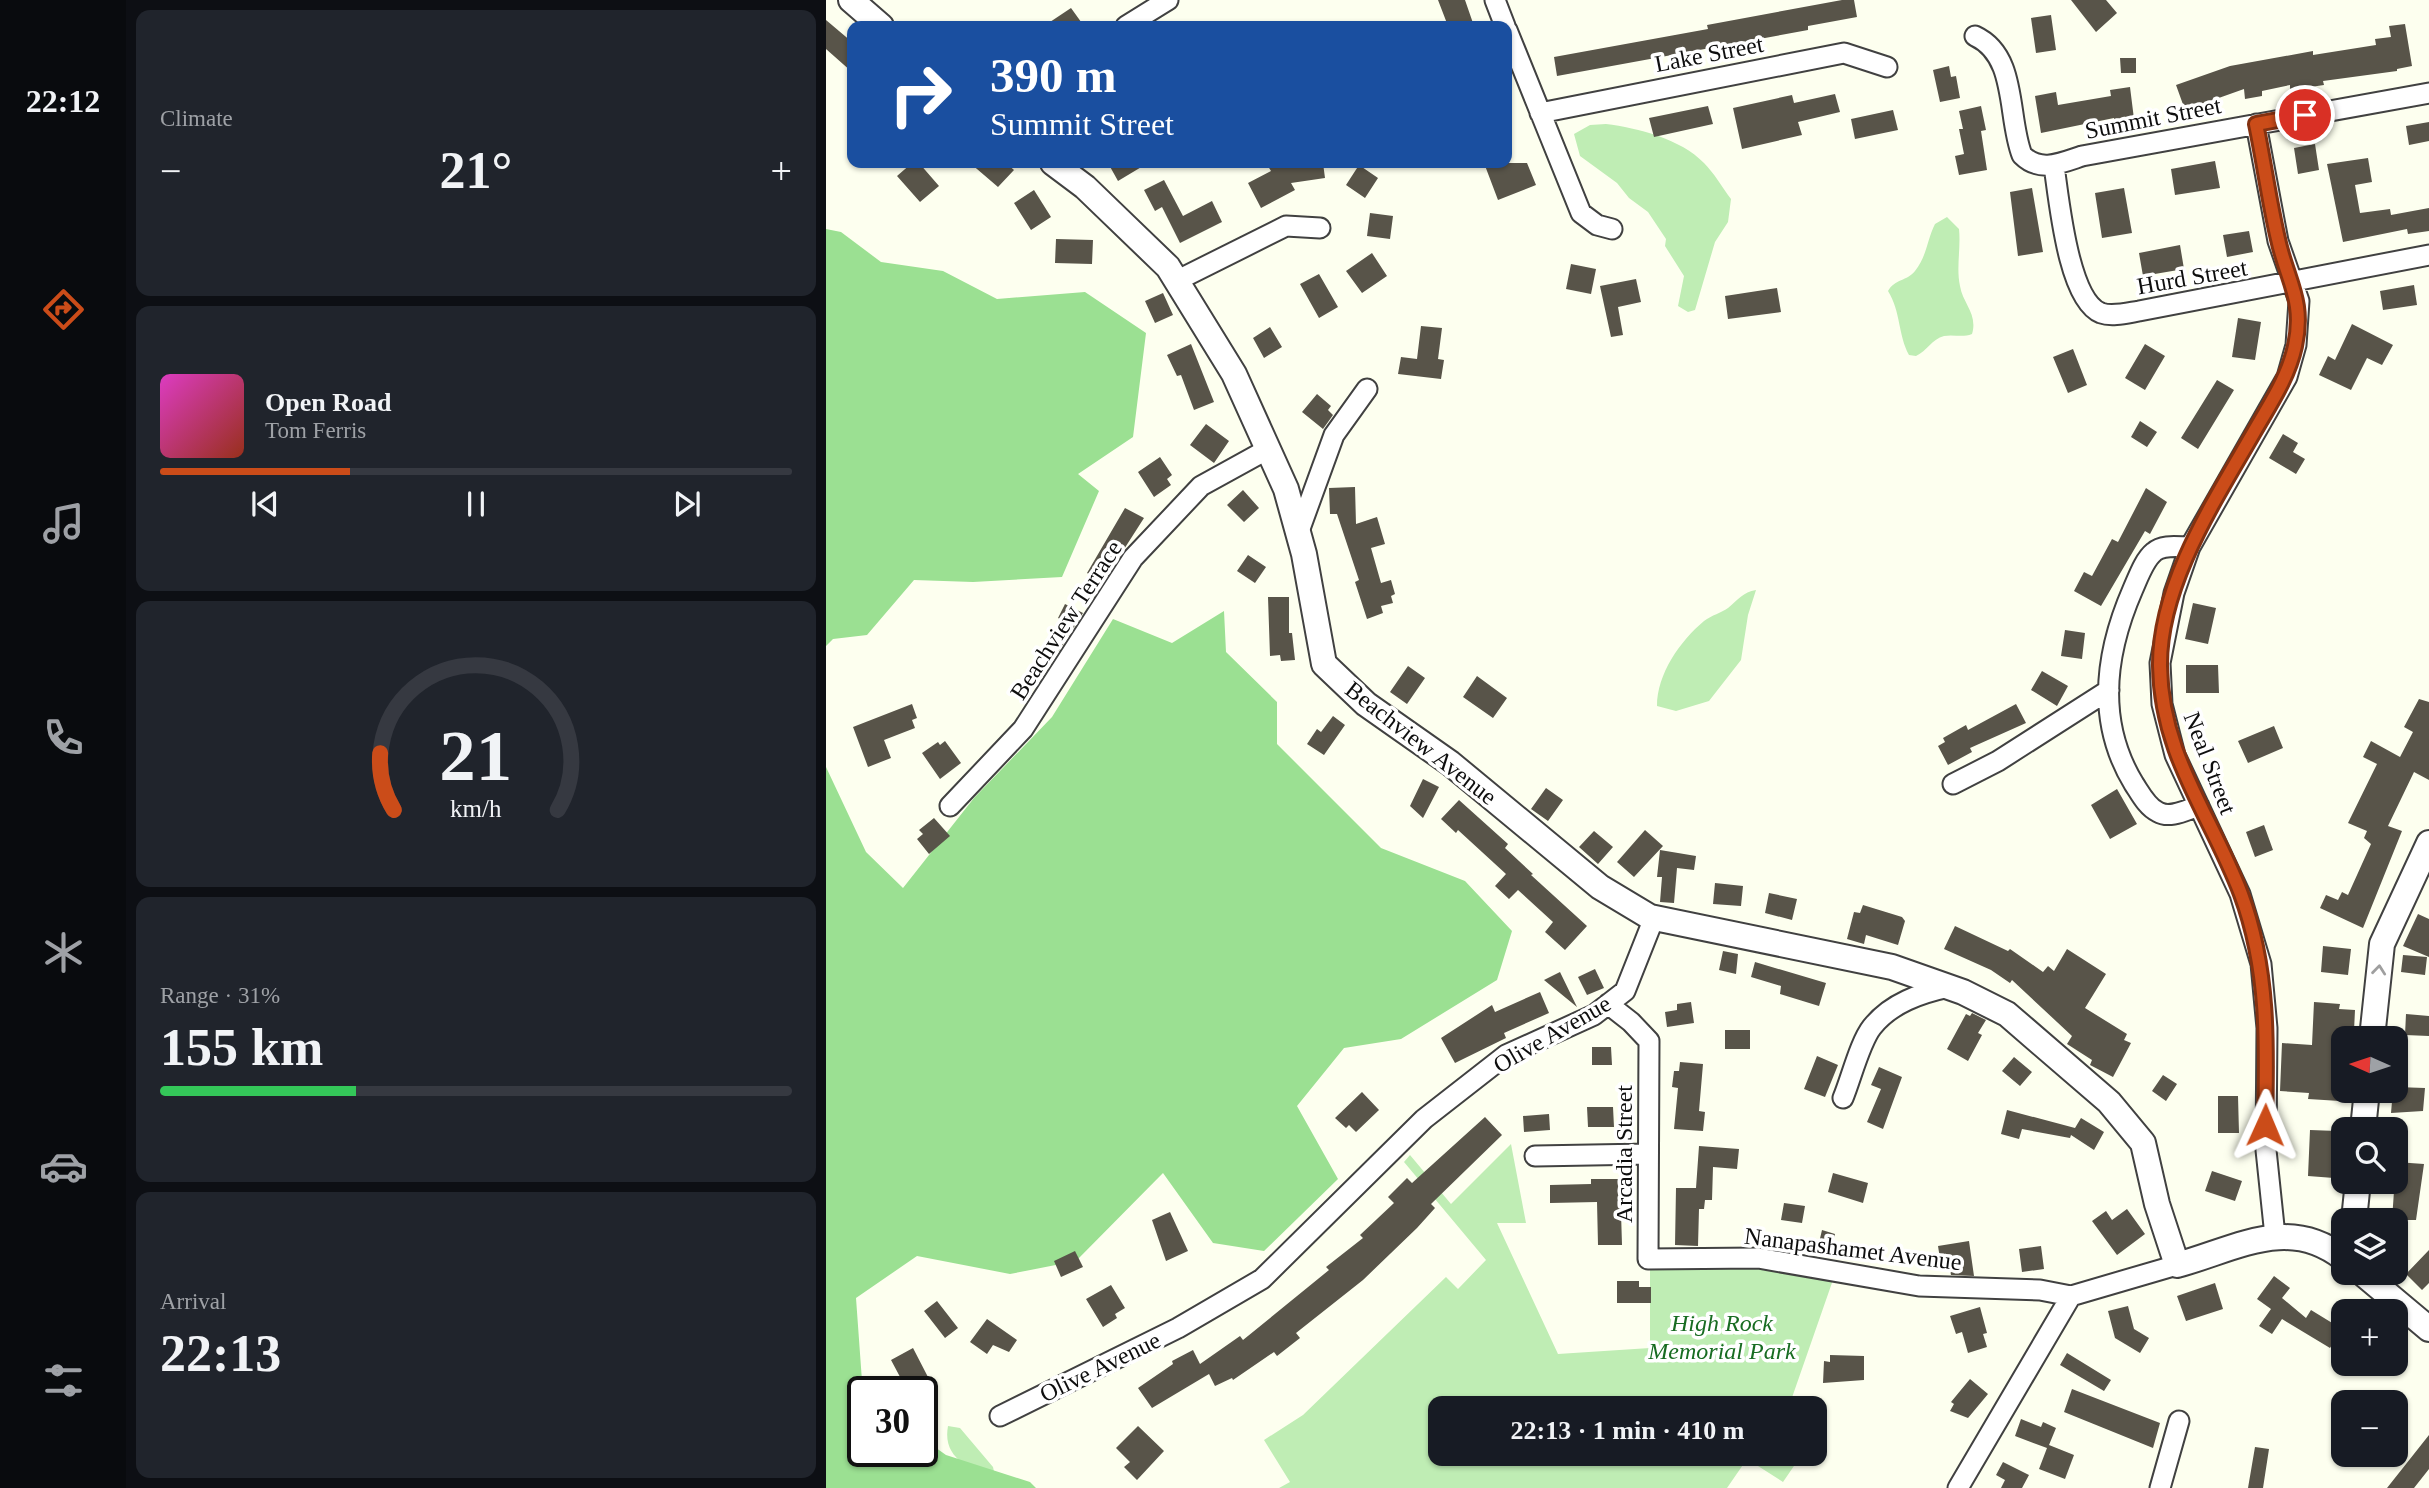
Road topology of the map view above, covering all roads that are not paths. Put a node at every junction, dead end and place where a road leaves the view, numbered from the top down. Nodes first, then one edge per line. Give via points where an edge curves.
1 (851, 0) edge
2 (1168, 0) edge
3 (1496, 0) edge
4 (875, 21) edge
5 (1134, 21) edge
6 (1504, 21) edge
7 (1975, 36) dead end
8 (1512, 43) edge
9 (1887, 67) dead end
10 (2429, 93) edge
11 (1540, 113) junction
12 (2256, 124) junction
13 (2054, 166) junction
14 (1060, 168) edge
15 (1320, 228) dead end
16 (1612, 229) dead end
17 (2429, 255) edge
18 (1178, 279) junction
19 (2291, 284) junction
20 (1367, 390) dead end
21 (1268, 449) junction
22 (1298, 534) junction
23 (2190, 547) junction
24 (2109, 691) junction
25 (1953, 784) dead end
26 (950, 806) dead end
27 (2199, 806) junction
28 (2429, 843) edge
29 (1654, 918) junction
30 (1949, 987) junction
31 (1608, 1004) junction
32 (2373, 1026) edge
33 (1843, 1098) dead end
34 (1647, 1154) junction
35 (1535, 1156) dead end
36 (2275, 1236) junction
37 (2331, 1248) edge
38 (1713, 1258) joint
39 (2177, 1265) junction
40 (2377, 1285) edge
41 (2071, 1296) junction
42 (2429, 1329) edge
43 (1000, 1416) dead end
44 (2179, 1421) dead end
45 (1958, 1488) edge
46 (2160, 1488) edge

1 - 4 street
2 - 5 street
3 - 6 street
7 - 13 street via 1998,54 2022,155 2028,161
8 - 11 street
9 - 11 street, Lake Street via 1844,53
10 - 12 street, Summit Street
11 - 16 street via 1581,212 1597,225
12 - 13 street, Summit Street via 2082,156
12 - 19 street, Neal Street via 2278,241
13 - 19 street, Hurd Street via 2073,270 2088,304 2101,313
14 - 18 street, Beachview Avenue
15 - 18 street via 1286,226
17 - 19 street, Hurd Street
18 - 21 street, Beachview Avenue via 1234,373
19 - 23 street, Neal Street via 2299,301 2299,318 2287,377
20 - 22 street via 1334,435
21 - 22 street, Beachview Avenue via 1286,489
21 - 26 street, Beachview Terrace via 1201,486 1133,558 1023,729
22 - 29 street, Beachview Avenue via 1324,664 1366,704 1450,764 1600,887
23 - 24 street via 2162,547 2148,559 2119,621 2112,645
23 - 27 street, Neal Street via 2174,593 2160,663 2162,704 2175,755
24 - 25 street
24 - 27 street via 2114,745 2147,804 2158,813 2173,815
27 - 36 street, Neal Street via 2241,894 2261,964 2267,1028 2266,1150
32 -> 28 street via 2382,944
29 - 30 street via 1892,967
29 - 31 street, Olive Avenue via 1625,991
30 - 33 street via 1900,1004 1872,1027
30 - 39 street via 2007,1014 2109,1102 2143,1143
31 - 34 street, Arcadia Street via 1649,1041
31 - 43 street, Olive Avenue via 1594,1015 1506,1055 1434,1111 1262,1279 1178,1328
34 - 35 street
34 - 38 street, Arcadia Street via 1648,1259
36 - 37 street via 2307,1238
36 - 39 street
38 - 41 street, Nanapashamet Avenue via 1758,1258 1919,1286 2040,1290
39 - 41 street
40 - 42 street
41 - 45 street
44 - 46 street

